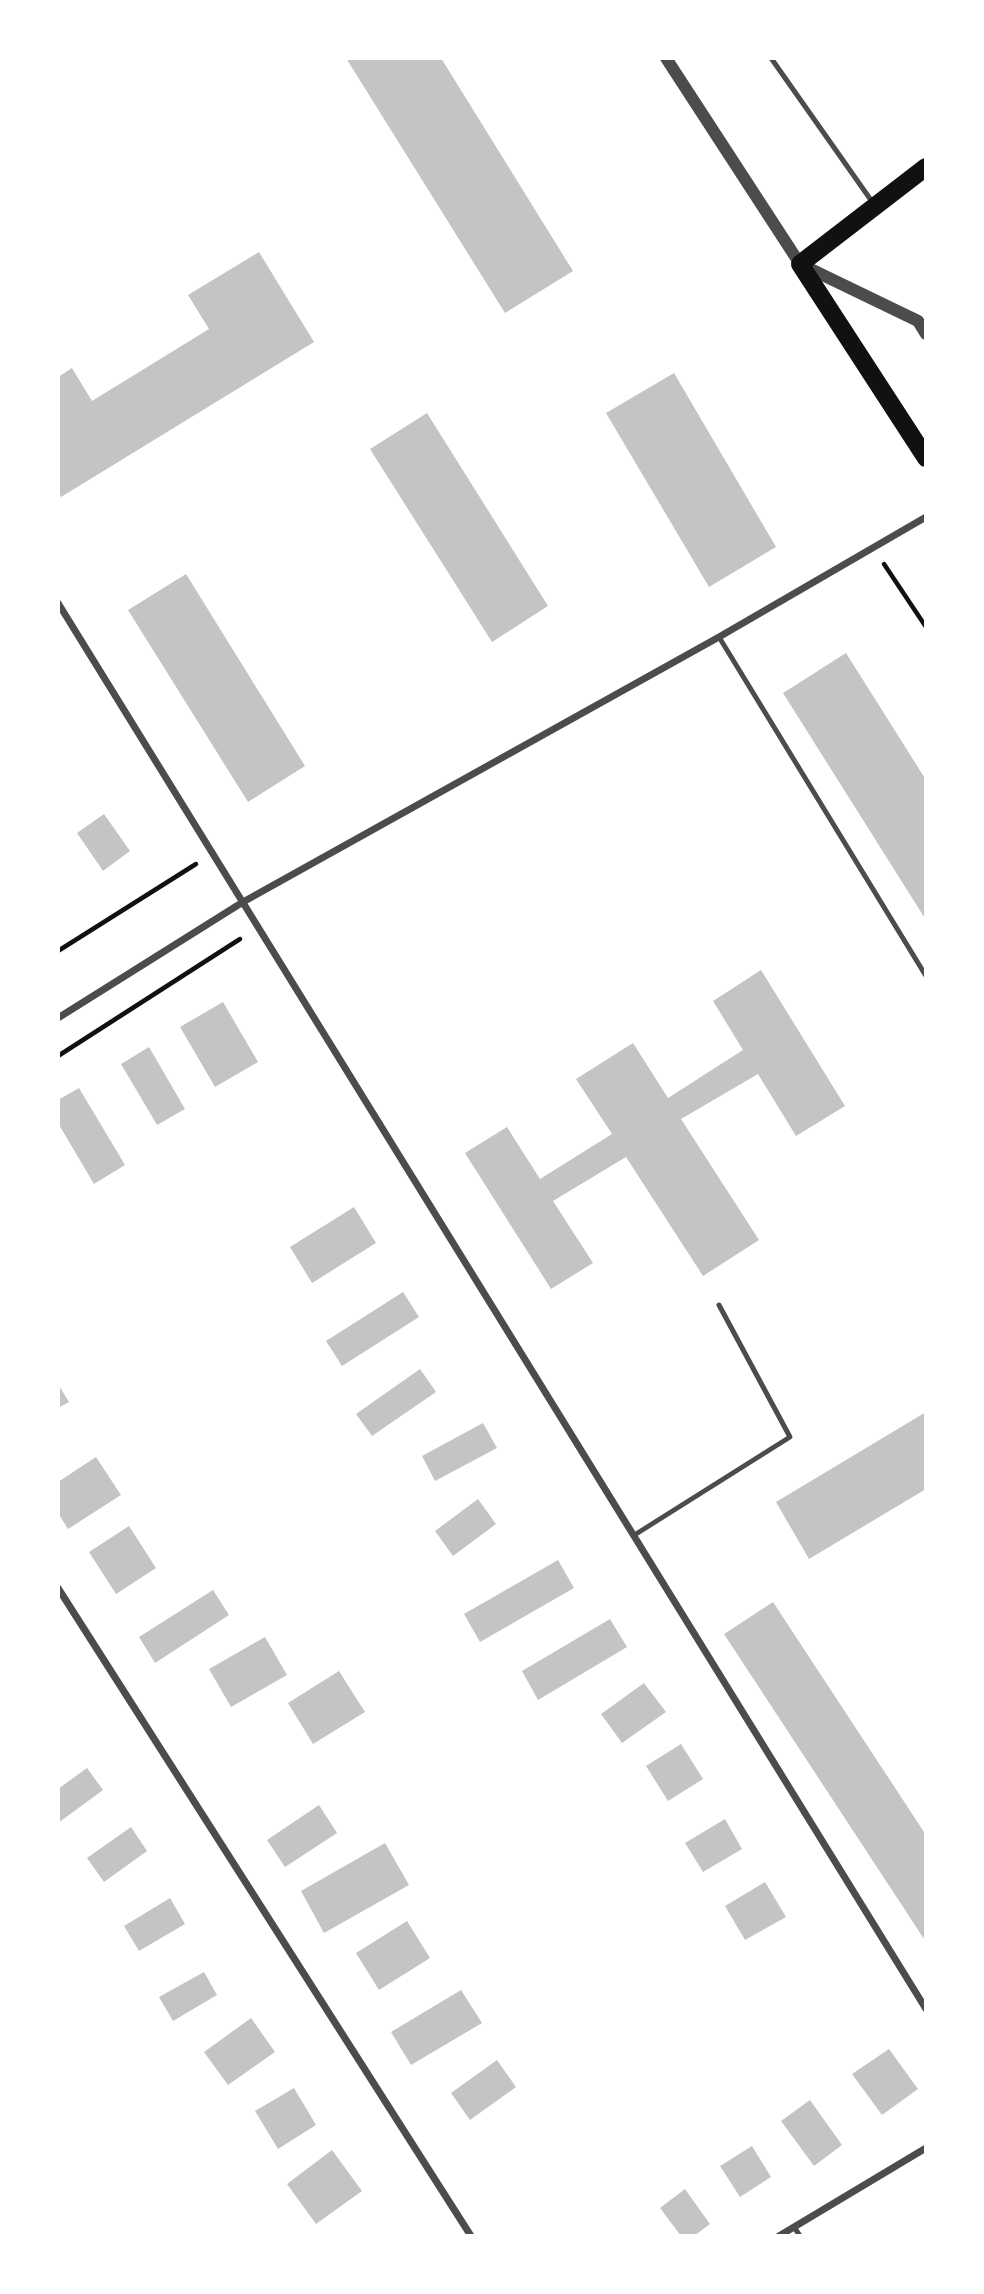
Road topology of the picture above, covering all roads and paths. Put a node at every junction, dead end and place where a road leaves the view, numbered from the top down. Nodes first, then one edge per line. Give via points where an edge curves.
1 (666, 58) edge
2 (771, 58) edge
3 (926, 167) edge
4 (874, 206) junction
5 (800, 264) junction
6 (926, 334) edge
7 (926, 458) edge
8 (926, 517) edge
9 (874, 548) junction
10 (58, 603) edge
11 (926, 627) edge
12 (719, 637) junction
13 (213, 854) junction
14 (243, 902) junction
15 (259, 928) junction
16 (58, 951) edge
17 (926, 976) edge
18 (58, 1018) edge
19 (58, 1056) edge
20 (719, 1305) dead end
21 (636, 1534) junction
22 (58, 1588) edge
23 (926, 2009) edge
24 (926, 2148) edge
25 (794, 2227) junction
26 (471, 2236) edge
27 (779, 2236) edge
28 (800, 2236) edge

1 - 5 street
2 - 4 lane
3 - 4 main road
4 - 5 main road
5 - 6 street via 918,321
5 - 7 main road
8 - 9 street
9 - 11 path
9 - 12 street
10 - 13 street
12 - 14 street
12 - 17 lane
13 - 14 street
13 - 16 path
14 - 15 street
14 - 18 street
15 - 19 path
15 - 21 street
20 - 21 lane via 790,1437
21 - 23 street
22 - 26 street
24 - 25 street
25 - 27 street
25 - 28 lane

